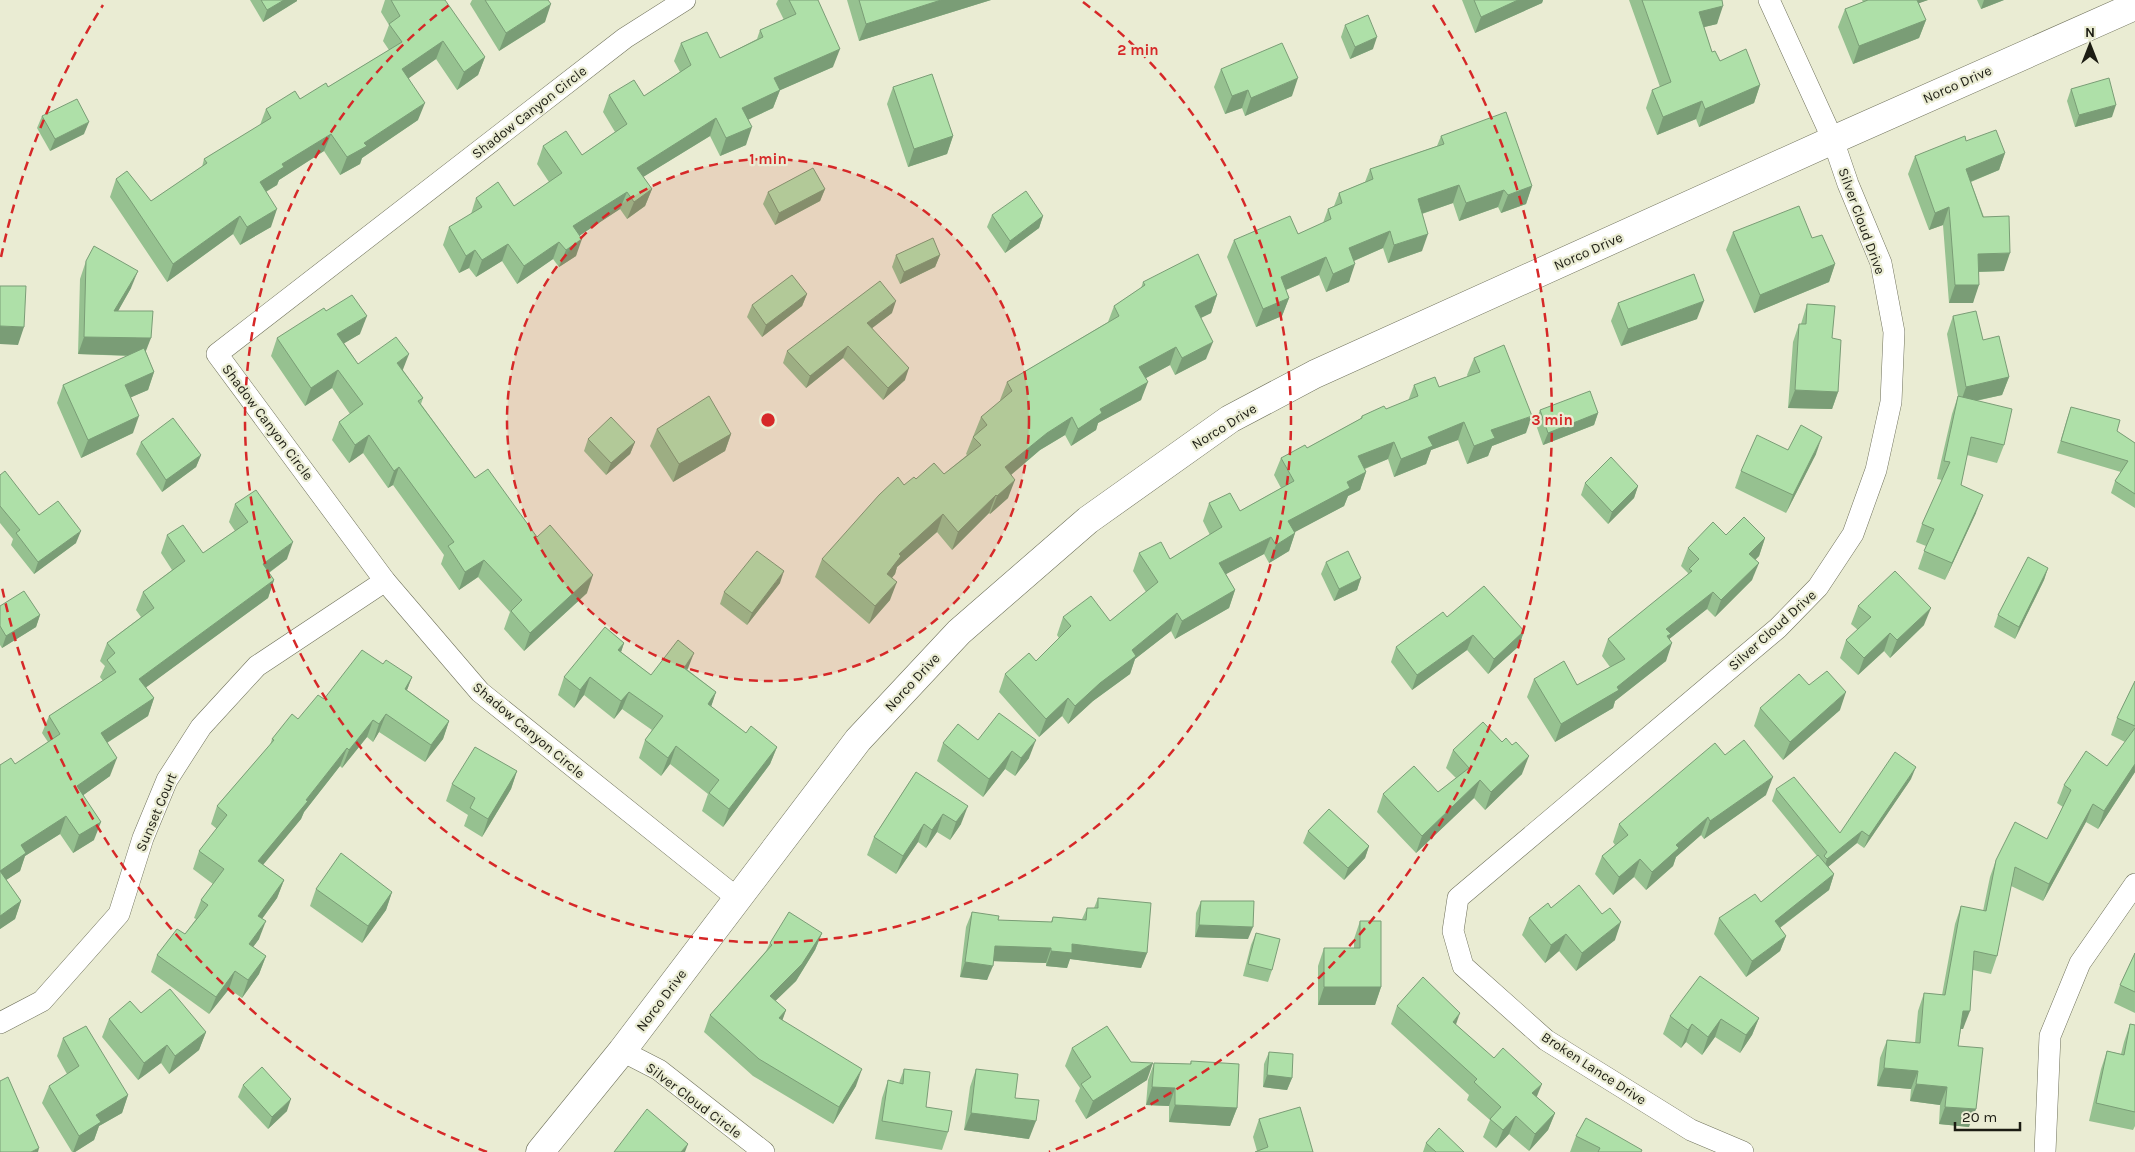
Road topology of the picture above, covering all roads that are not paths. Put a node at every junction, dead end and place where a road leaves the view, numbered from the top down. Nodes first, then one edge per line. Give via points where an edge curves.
1 (685, 0) edge
2 (1769, 0) edge
3 (2135, 6) edge
4 (1833, 140) junction
5 (385, 581) junction
6 (2135, 884) edge
7 (737, 898) junction
8 (1453, 931) joint
9 (0, 1023) edge
10 (622, 1051) junction
11 (540, 1152) edge
12 (764, 1152) edge
13 (1743, 1152) edge
14 (2045, 1152) edge

1 - 5 street, Shadow Canyon Circle via 625,38 217,354
2 - 4 street
3 - 4 main road, Norco Drive
4 - 7 main road, Norco Drive via 1315,374 1230,419 1088,520 959,632 858,740
4 - 8 street, Silver Cloud Drive via 1881,263 1894,332 1891,402 1876,470 1853,534 1818,587 1778,628 1458,898
5 - 7 street, Shadow Canyon Circle via 480,692
5 - 9 street, Sunset Court via 257,666 201,727 167,780 143,838 119,914 42,1001
6 - 14 street via 2080,963 2050,1036
7 - 10 main road, Norco Drive
8 - 13 street, Broken Lance Drive via 1463,966 1546,1040 1691,1130
10 - 11 main road, Norco Drive
10 - 12 street, Silver Cloud Circle via 659,1070

